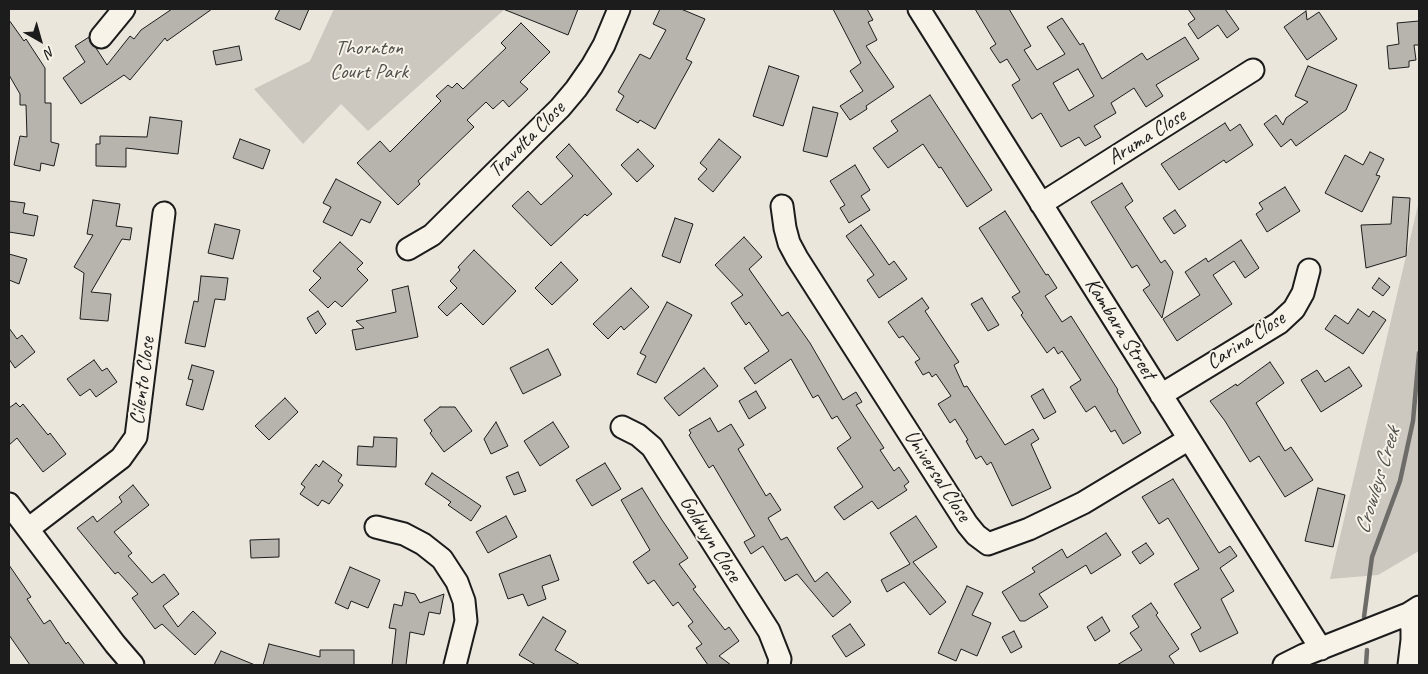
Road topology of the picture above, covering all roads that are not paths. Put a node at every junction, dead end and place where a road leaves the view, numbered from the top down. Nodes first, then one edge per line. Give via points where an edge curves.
1 (124, 9) edge
2 (619, 9) edge
3 (920, 9) edge
4 (100, 36) dead end
5 (1253, 70) dead end
6 (1041, 204) junction
7 (782, 206) dead end
8 (164, 213) dead end
9 (408, 249) dead end
10 (1309, 270) dead end
11 (1162, 395) junction
12 (622, 427) dead end
13 (1189, 439) junction
14 (9, 504) edge
15 (376, 527) dead end
16 (28, 529) junction
17 (1414, 610) edge
18 (1311, 656) edge
19 (133, 665) edge
20 (455, 665) edge
21 (779, 665) edge
22 (1284, 665) edge
23 (1409, 665) edge

1 - 4 street
2 - 9 street, Travolta Close via 592,66 560,108 432,235
3 - 6 street, Kambara Street
5 - 6 street, Aruma Close
6 - 11 street, Kambara Street
7 - 13 street, Universal Close via 784,228 797,258 967,524 988,544 1083,504
8 - 16 street, Cilento Close via 136,437 121,458
10 - 11 street, Carina Close via 1303,293 1294,309 1279,323
11 - 13 street, Kambara Street
12 - 21 street, Goldwyn Close via 652,447 769,631
13 - 18 street, Kambara Street
14 - 16 street
15 - 20 street via 404,534 423,544 442,559 457,582 464,601 466,621
16 - 19 street
17 - 18 street
17 - 23 street
18 - 22 street

